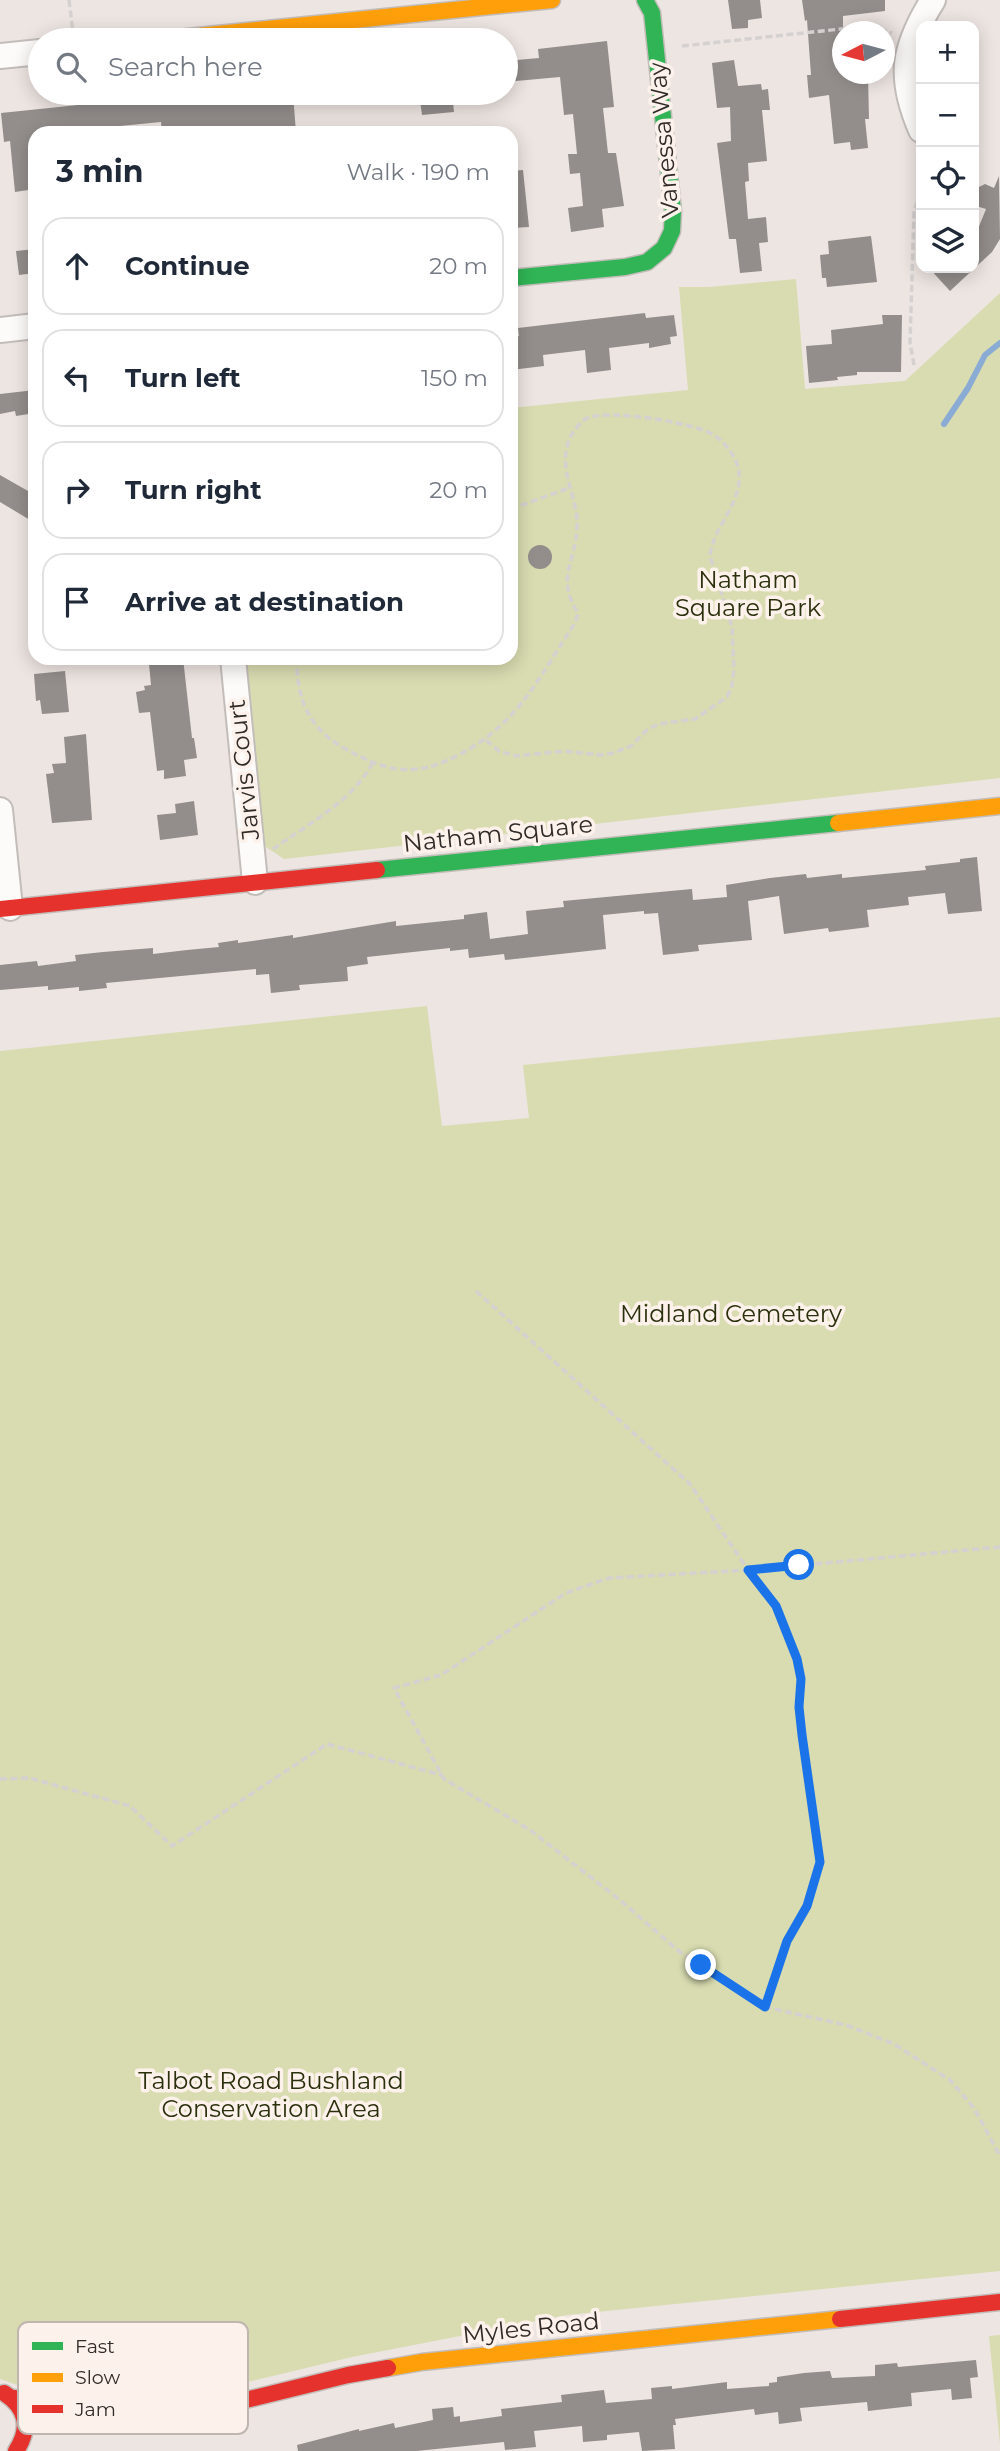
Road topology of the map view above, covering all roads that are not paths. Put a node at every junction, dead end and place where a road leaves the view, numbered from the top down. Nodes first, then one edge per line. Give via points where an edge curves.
1 (552, 0) edge
2 (645, 0) edge
3 (933, 0) edge
4 (276, 28) edge
5 (28, 53) edge
6 (0, 56) edge
7 (916, 118) edge
8 (518, 277) edge
9 (28, 327) edge
10 (0, 330) edge
11 (234, 665) edge
12 (1000, 806) edge
13 (0, 810) edge
14 (255, 882) junction
15 (5, 908) edge
16 (1000, 2302) edge
17 (248, 2399) edge
18 (46, 2434) edge
19 (30, 2442) edge

1 - 4 street
2 - 8 street, Vanessa Way via 652,13 673,211 664,248 647,262 625,267
3 - 7 street via 912,38 906,66
5 - 6 street
9 - 10 street
11 - 14 street, Jarvis Court
12 - 14 street, Natham Square
13 - 15 street
14 - 15 street, Natham Square
16 - 17 street, Myles Road via 422,2362
18 - 19 street, Myles Road

